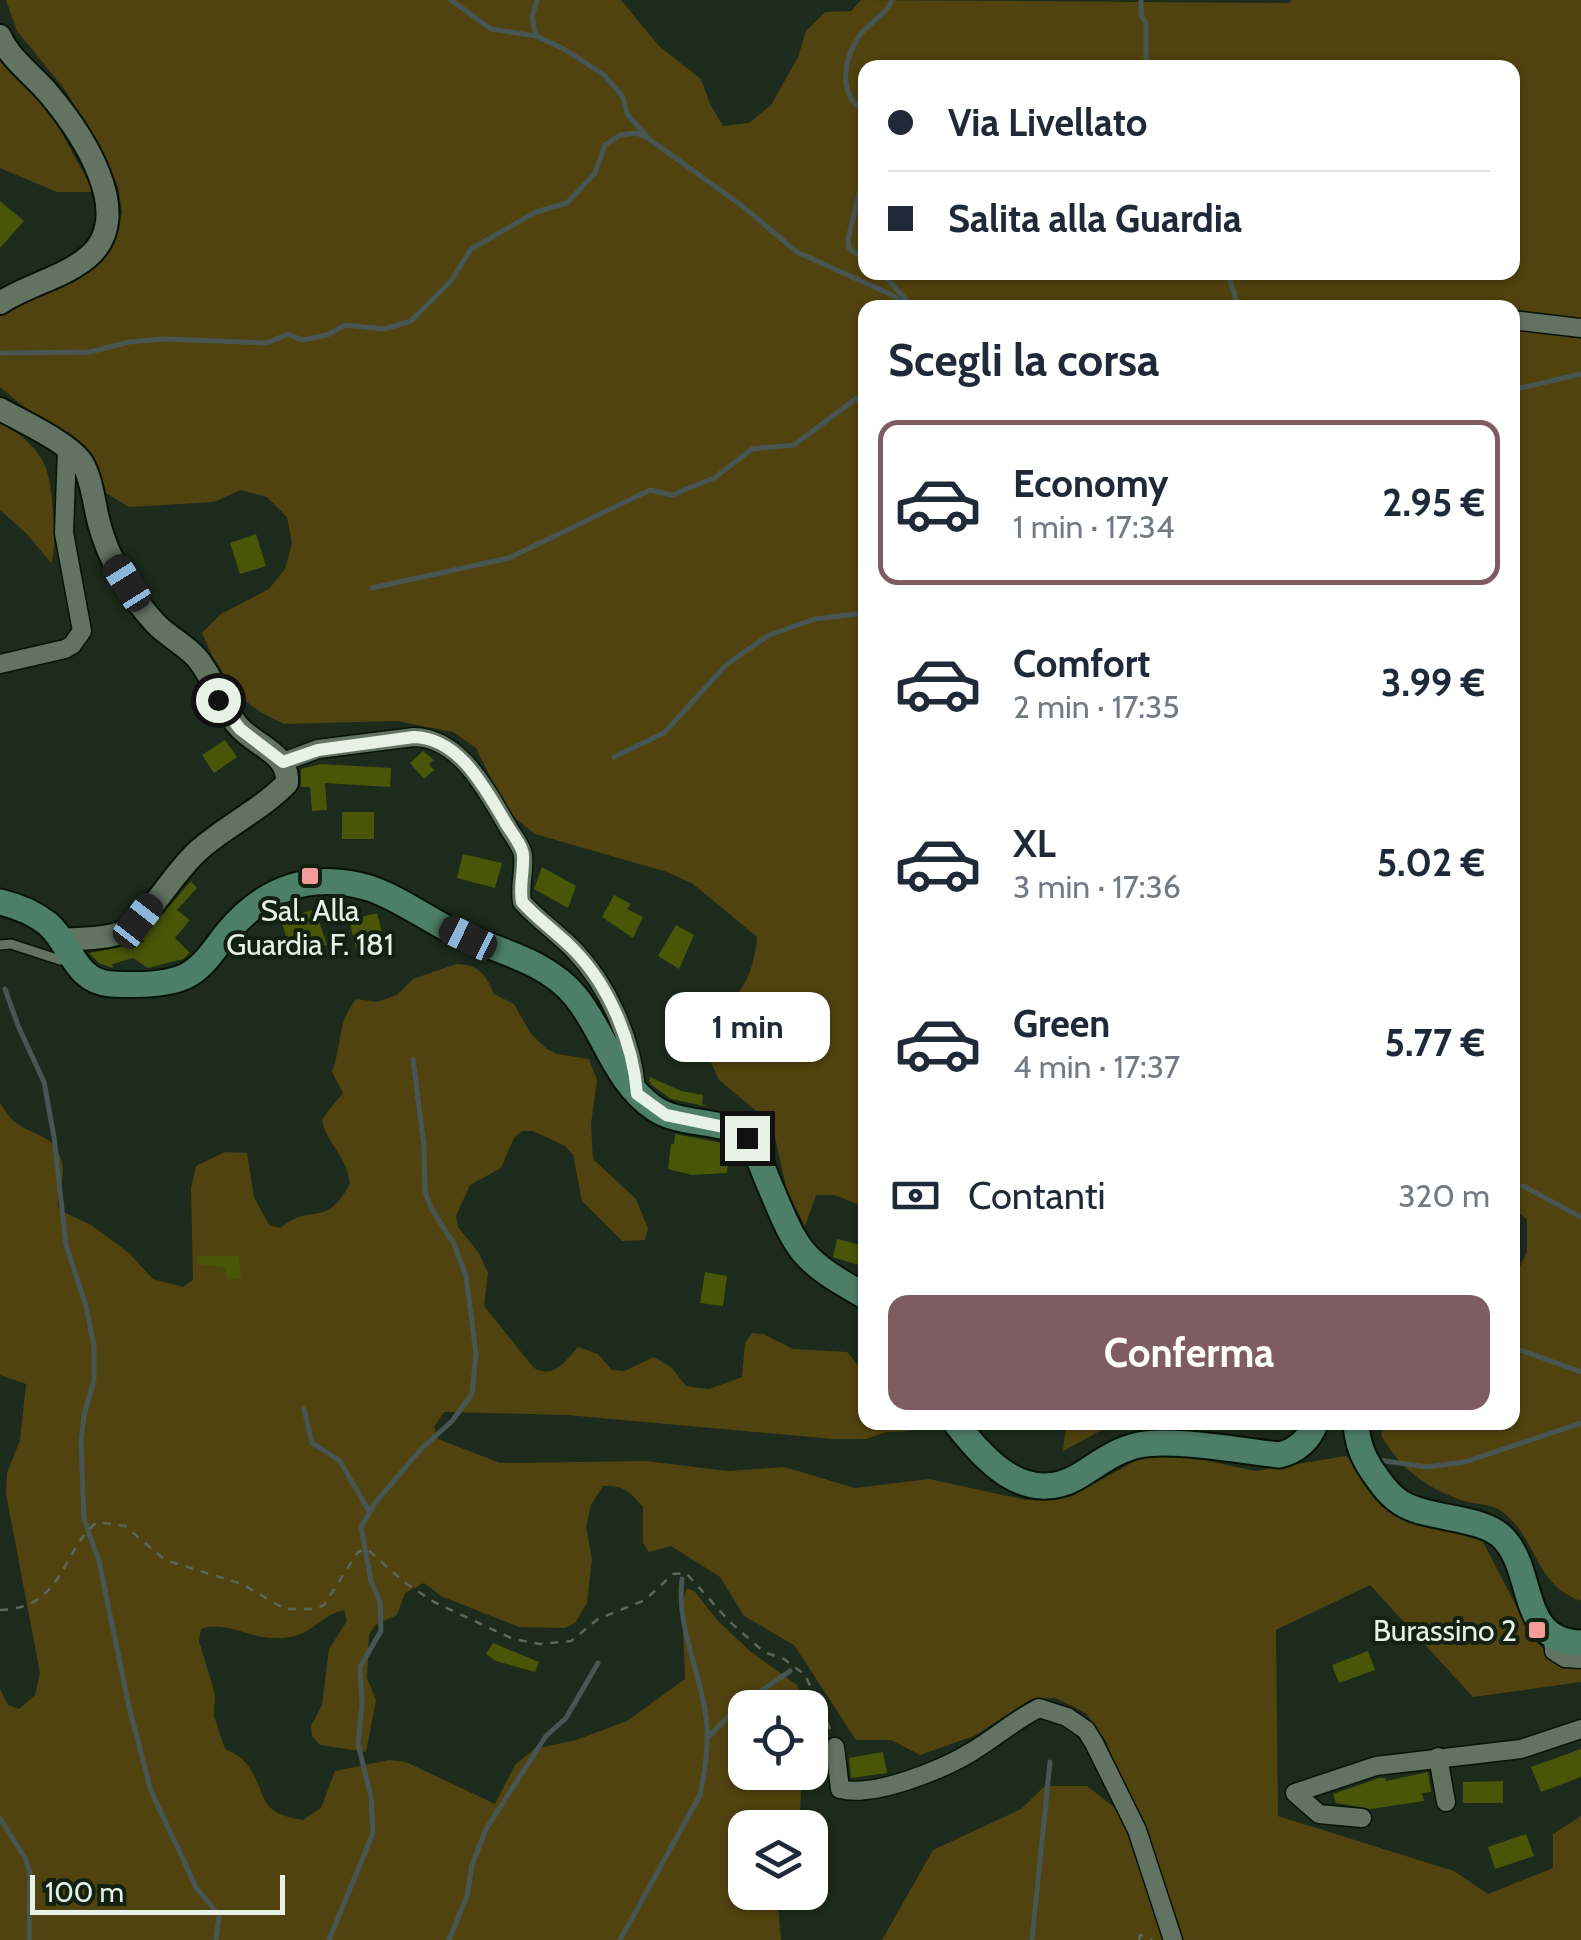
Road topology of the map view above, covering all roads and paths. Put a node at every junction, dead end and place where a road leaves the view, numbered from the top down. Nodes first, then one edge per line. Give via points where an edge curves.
1 (0, 36) edge
2 (0, 303) edge
3 (1520, 321) edge
4 (1581, 328) edge
5 (0, 409) edge
6 (68, 449) junction
7 (0, 664) edge
8 (283, 762) junction
9 (0, 902) edge
10 (0, 945) edge
11 (67, 948) junction
12 (637, 1094) junction
13 (858, 1292) edge
14 (962, 1430) edge
15 (1311, 1430) edge
16 (1358, 1430) edge
17 (0, 1610) edge
18 (1553, 1637) junction
19 (1581, 1643) edge
20 (1581, 1659) edge
21 (1581, 1729) edge
22 (835, 1747) joint
23 (1438, 1756) junction
24 (1446, 1802) dead end
25 (1362, 1818) dead end
26 (1139, 1940) edge
27 (1152, 1940) edge
28 (1173, 1940) edge

1 - 2 street via 90,155 108,204 99,246 88,258
3 - 4 street
5 - 6 street
6 - 7 street via 64,533 82,632 65,649
6 - 8 street via 83,464 100,529 138,600 155,624 201,662 240,729
8 - 11 street via 287,783 200,848 131,928
8 - 12 street via 318,750 414,737 462,760 523,853 522,902 578,954 614,1011
9 - 11 main road via 48,924
10 - 11 lane via 60,960
11 - 12 main road via 84,974 100,982 174,981 202,964 240,917 274,892 321,882 370,888 562,982
12 - 13 main road via 666,1115 747,1138 805,1258
14 - 15 main road via 1004,1474 1046,1486 1144,1444 1279,1455 1304,1443
16 - 18 main road via 1364,1459 1394,1498 1504,1539 1534,1611
17 - 22 path via 40,1598 97,1522 125,1526 165,1560 242,1584 285,1609 324,1605 358,1552 368,1549 434,1602 513,1639 540,1644 570,1641 598,1619 646,1600 673,1574 686,1573 764,1652 805,1675
18 - 19 main road
18 - 20 street via 1554,1651
21 - 23 street via 1521,1749
22 - 28 street via 840,1790 850,1792 956,1761 1038,1708 1067,1716 1086,1730 1123,1796
23 - 24 street
23 - 25 street via 1376,1766 1295,1792 1319,1814
26 - 27 path

